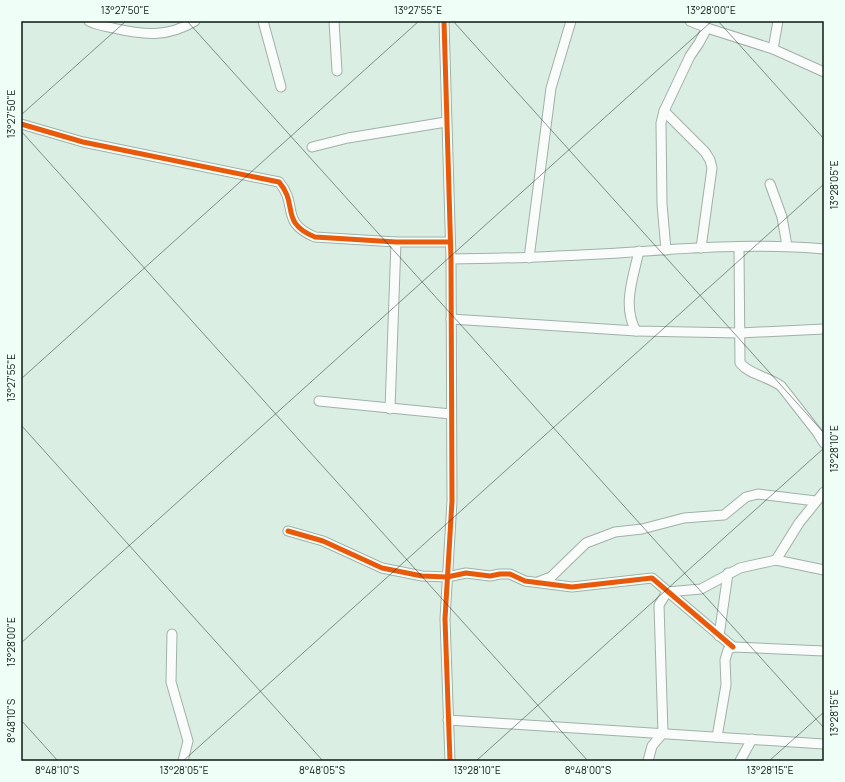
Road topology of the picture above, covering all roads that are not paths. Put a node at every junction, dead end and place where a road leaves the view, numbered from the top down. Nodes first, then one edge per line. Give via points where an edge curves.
1 (88, 21) edge
2 (195, 21) edge
3 (264, 21) edge
4 (334, 21) edge
5 (444, 21) edge
6 (571, 21) edge
7 (690, 21) edge
8 (778, 21) edge
9 (707, 28) junction
10 (773, 49) junction
11 (338, 71) dead end
12 (824, 72) edge
13 (281, 87) dead end
14 (664, 111) junction
15 (446, 122) junction
16 (21, 124) edge
17 (312, 147) dead end
18 (770, 184) dead end
19 (396, 242) junction
20 (450, 242) junction
21 (787, 246) junction
22 (701, 248) junction
23 (739, 248) junction
24 (824, 249) edge
25 (666, 250) junction
26 (640, 251) junction
27 (529, 258) junction
28 (451, 259) junction
29 (451, 319) junction
30 (824, 329) edge
31 (636, 331) junction
32 (740, 333) junction
33 (319, 401) dead end
34 (390, 409) junction
35 (451, 414) junction
36 (824, 443) edge
37 (824, 492) edge
38 (816, 501) junction
39 (288, 531) dead end
40 (776, 560) junction
41 (824, 570) edge
42 (728, 573) junction
43 (447, 577) junction
44 (536, 583) junction
45 (667, 592) junction
46 (172, 634) dead end
47 (719, 636) junction
48 (733, 647) junction
49 (824, 651) edge
50 (448, 720) junction
51 (663, 733) junction
52 (717, 737) junction
53 (752, 739) junction
54 (824, 744) edge
55 (184, 761) edge
56 (450, 761) edge
57 (648, 761) edge
58 (740, 761) edge

1 - 2 street via 138,34 180,29
3 - 13 street
4 - 11 street
5 - 15 street
6 - 27 street via 551,88
7 - 9 street
8 - 10 street
9 - 10 street
9 - 14 street via 690,56
10 - 12 street
14 - 22 street via 710,160 712,168
14 - 25 street via 661,123 660,161
15 - 17 street via 348,138
15 - 20 street
16 - 19 street via 83,142 279,182 286,190 294,223 303,232 314,237 331,239
18 - 21 street via 782,217
19 - 20 street
19 - 34 street
20 - 28 street
21 - 23 street
21 - 24 street
22 - 23 street
22 - 25 street
23 - 32 street
25 - 26 street
26 - 27 street
26 - 31 street via 630,291 629,307 631,323
27 - 28 street
28 - 29 street
29 - 31 street
29 - 35 street
30 - 32 street
31 - 32 street
32 - 36 street via 740,363 746,370 780,386
33 - 34 street
34 - 35 street
35 - 43 street via 452,501
37 - 38 street
38 - 40 street
38 - 44 street via 758,494 746,497 724,515 684,518 642,529 615,532 586,542 551,577
39 - 43 street via 323,540 382,568 422,576
40 - 41 street
40 - 42 street
42 - 45 street via 701,589
42 - 47 street
43 - 44 street via 466,573 483,576 510,574
43 - 50 street via 445,619
44 - 45 street via 572,587 652,578
45 - 47 street
45 - 51 street via 659,605
46 - 55 street via 170,678 188,741
47 - 48 street
48 - 49 street
48 - 52 street via 728,650 725,660 726,685
50 - 51 street
50 - 56 street
51 - 52 street
51 - 57 street via 652,746
52 - 53 street
53 - 54 street
53 - 58 street

